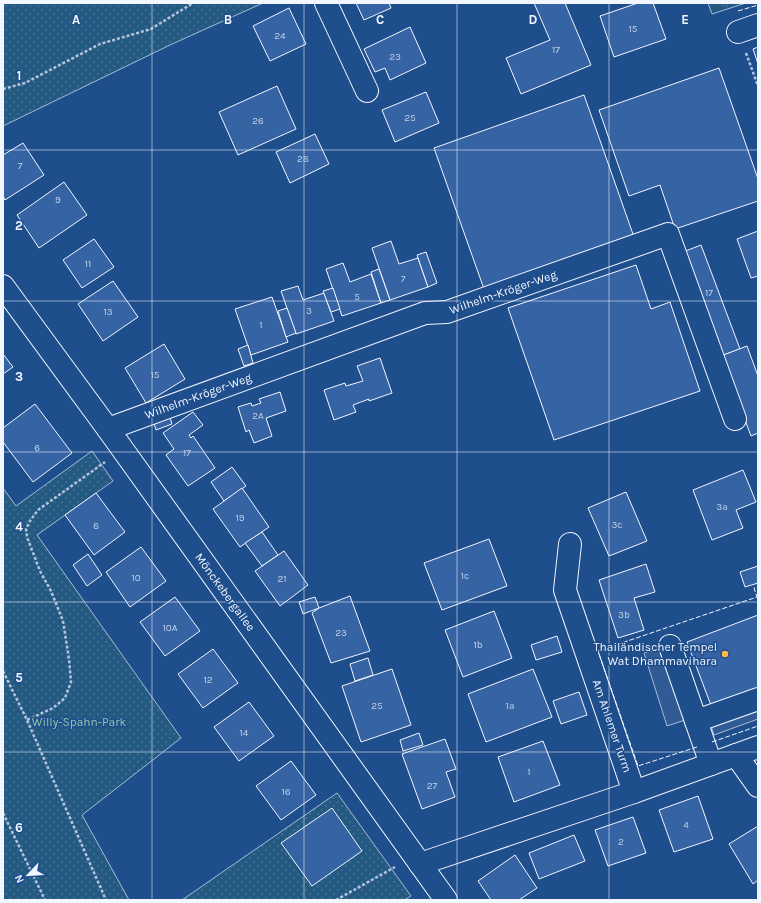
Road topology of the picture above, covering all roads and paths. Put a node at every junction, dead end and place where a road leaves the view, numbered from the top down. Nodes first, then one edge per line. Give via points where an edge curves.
1 (193, 3) edge
2 (326, 3) edge
3 (748, 28) edge
4 (758, 86) edge
5 (3, 89) edge
6 (366, 91) dead end
7 (3, 286) edge
8 (735, 419) dead end
9 (108, 429) junction
10 (123, 449) junction
11 (570, 544) dead end
12 (670, 646) dead end
13 (3, 671) edge
14 (758, 699) edge
15 (27, 720) junction
16 (696, 721) junction
17 (758, 747) edge
18 (736, 755) junction
19 (710, 764) junction
20 (758, 786) edge
21 (634, 792) junction
22 (3, 814) edge
23 (417, 860) junction
24 (45, 900) edge
25 (106, 900) edge
26 (336, 900) edge
27 (446, 900) edge

1 - 5 path via 151,29 100,44 25,83
2 - 6 street
3 - 4 path
7 - 9 street, Mönckebergallee
8 - 9 street, Wilhelm-Kröger-Weg via 668,234 447,312 425,313
9 - 10 street, Mönckebergallee
10 - 15 path via 38,510 26,529 40,571 63,621 71,682 66,698 53,708
10 - 23 street, Mönckebergallee
11 - 21 street, Am Ahlemer Turm via 565,590
12 - 16 street
13 - 15 path
14 - 16 street
15 - 25 path
16 - 19 street
17 - 18 street
18 - 19 street
18 - 20 street
19 - 21 street
21 - 23 street
22 - 24 path
23 - 26 path
23 - 27 street, Mönckebergallee

